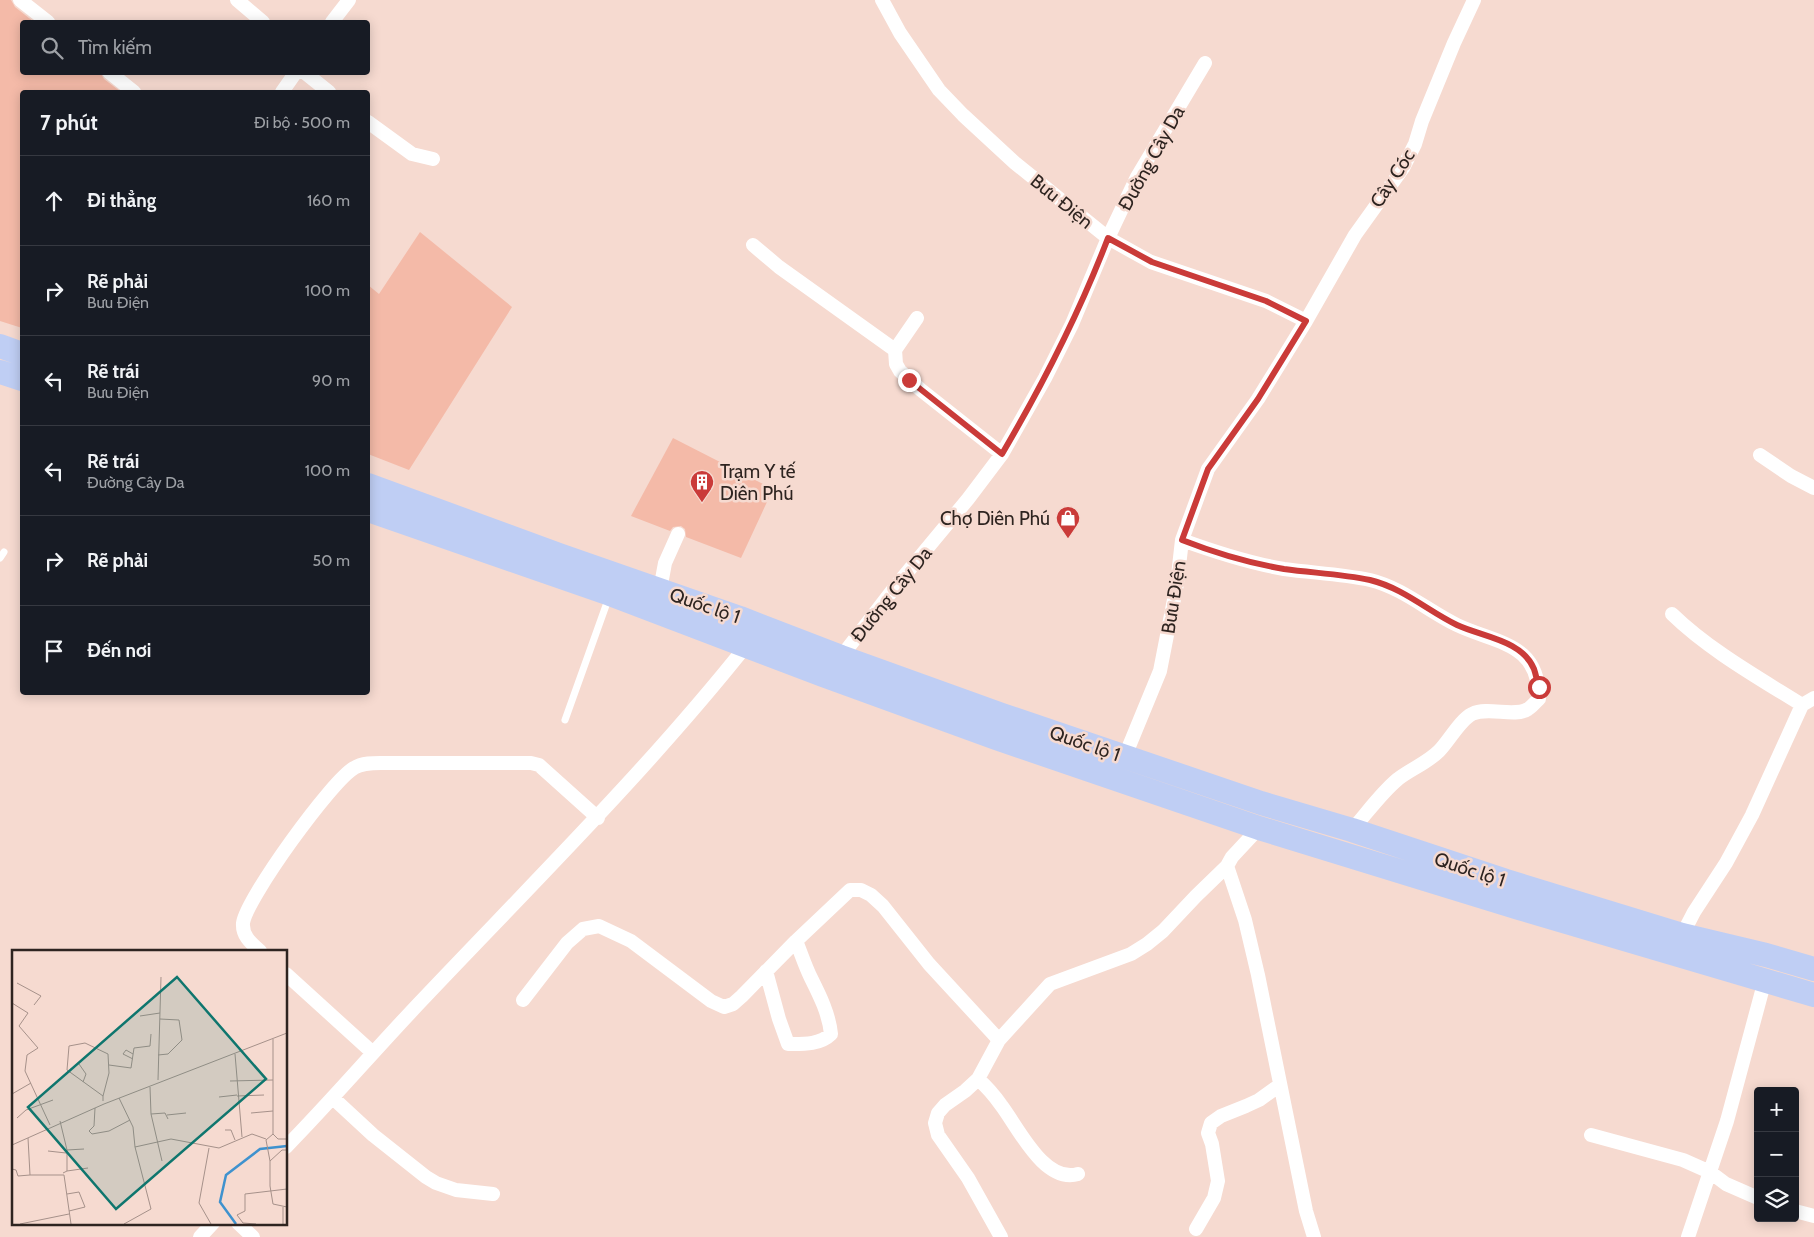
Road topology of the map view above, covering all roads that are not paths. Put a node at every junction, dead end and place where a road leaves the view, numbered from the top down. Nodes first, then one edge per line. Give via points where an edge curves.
1 (20, 0) edge
2 (237, 0) edge
3 (349, 0) edge
4 (882, 0) edge
5 (1474, 0) edge
6 (45, 20) edge
7 (261, 20) edge
8 (334, 20) edge
9 (1206, 63) dead end
10 (113, 75) edge
11 (294, 75) edge
12 (308, 75) edge
13 (132, 90) edge
14 (283, 90) edge
15 (326, 90) edge
16 (370, 123) edge
17 (433, 159) dead end
18 (1108, 238) junction
19 (752, 245) dead end
20 (917, 318) dead end
21 (1306, 321) junction
22 (0, 346) edge
23 (895, 350) junction
24 (20, 353) edge
25 (0, 372) edge
26 (20, 378) edge
27 (1002, 454) junction
28 (1760, 455) dead end
29 (370, 486) edge
30 (1814, 488) edge
31 (370, 511) edge
32 (678, 534) dead end
33 (1182, 540) junction
34 (660, 590) junction
35 (610, 594) junction
36 (1672, 614) dead end
37 (746, 646) junction
38 (841, 657) junction
39 (1808, 702) edge
40 (565, 720) dead end
41 (1125, 756) junction
42 (598, 818) junction
43 (1259, 828) junction
44 (1352, 830) junction
45 (1227, 866) junction
46 (796, 940) junction
47 (1678, 944) junction
48 (259, 950) edge
49 (1814, 969) edge
50 (766, 971) junction
51 (288, 976) edge
52 (1765, 980) junction
53 (1814, 995) edge
54 (523, 1000) dead end
55 (998, 1040) junction
56 (373, 1053) junction
57 (978, 1078) junction
58 (1280, 1085) junction
59 (333, 1098) junction
60 (1590, 1135) dead end
61 (288, 1145) edge
62 (1710, 1172) junction
63 (1078, 1174) dead end
64 (493, 1194) dead end
65 (1754, 1196) edge
66 (1799, 1212) edge
67 (1814, 1216) edge
68 (212, 1224) edge
69 (239, 1224) edge
70 (1196, 1229) dead end
71 (200, 1237) edge
72 (253, 1237) edge
73 (1001, 1237) edge
74 (1314, 1237) edge
75 (1688, 1237) edge

1 - 6 street
2 - 7 street
3 - 8 street
4 - 18 street, Bưu Điện via 939,90 1016,163
5 - 21 street, Cây Cóc via 1403,168 1355,235
9 - 18 street, Đường Cây Da via 1137,177
10 - 13 street
11 - 14 street
12 - 15 street
16 - 17 street via 412,154
18 - 21 street, Bưu Điện via 1152,262 1266,301
18 - 27 street, Đường Cây Da via 1072,324
19 - 23 street
20 - 23 street
21 - 33 street, Bưu Điện via 1258,399 1208,469
22 - 24 highway
23 - 27 street via 896,364 909,380
25 - 26 highway
27 - 38 street, Đường Cây Da
28 - 30 street
29 - 34 highway, Quốc lộ 1
31 - 35 highway, Quốc lộ 1
32 - 34 street via 665,563
33 - 41 street, Bưu Điện via 1160,671
33 - 44 street via 1252,562 1370,580 1389,586 1457,625 1505,643 1522,653 1533,668 1539,699 1530,708 1517,712 1482,711 1469,716 1429,760 1398,779
34 - 38 highway, Quốc lộ 1
35 - 37 highway, Quốc lộ 1
35 - 40 lane
36 - 39 street via 1706,642
37 - 42 street
37 - 43 highway, Quốc lộ 1 via 1004,741
38 - 41 highway, Quốc lộ 1
39 - 47 street via 1752,815
41 - 44 highway, Quốc lộ 1 via 1261,803
42 - 48 street via 539,766 531,763 388,763 354,767 316,808 247,912 244,932
42 - 56 street
43 - 45 street
43 - 47 highway, Quốc lộ 1
44 - 47 highway, Quốc lộ 1 via 1506,881
45 - 55 street via 1148,944 1131,954 1050,984
45 - 58 street via 1247,930
46 - 50 street
46 - 50 street via 830,1026 831,1034 824,1041 788,1044
46 - 55 street via 850,890 871,894
47 - 49 highway, Quốc lộ 1 via 1766,955
47 - 52 highway, Quốc lộ 1
50 - 54 street via 738,1000 724,1007 711,1001 632,941 599,926 584,929 567,943
51 - 56 street
52 - 53 highway, Quốc lộ 1
52 - 62 street via 1727,1122
55 - 57 street
56 - 59 street
57 - 63 street via 1002,1106 1025,1143 1040,1158 1061,1175 1070,1177
57 - 73 street via 945,1105 935,1124 938,1135 959,1164
58 - 70 street via 1259,1100 1212,1123 1208,1133 1218,1180 1214,1198
58 - 74 street
59 - 61 street
59 - 64 street via 426,1177 456,1190
60 - 62 street via 1683,1160
62 - 65 street via 1726,1184
62 - 75 street
66 - 67 street
68 - 71 street
69 - 72 street

